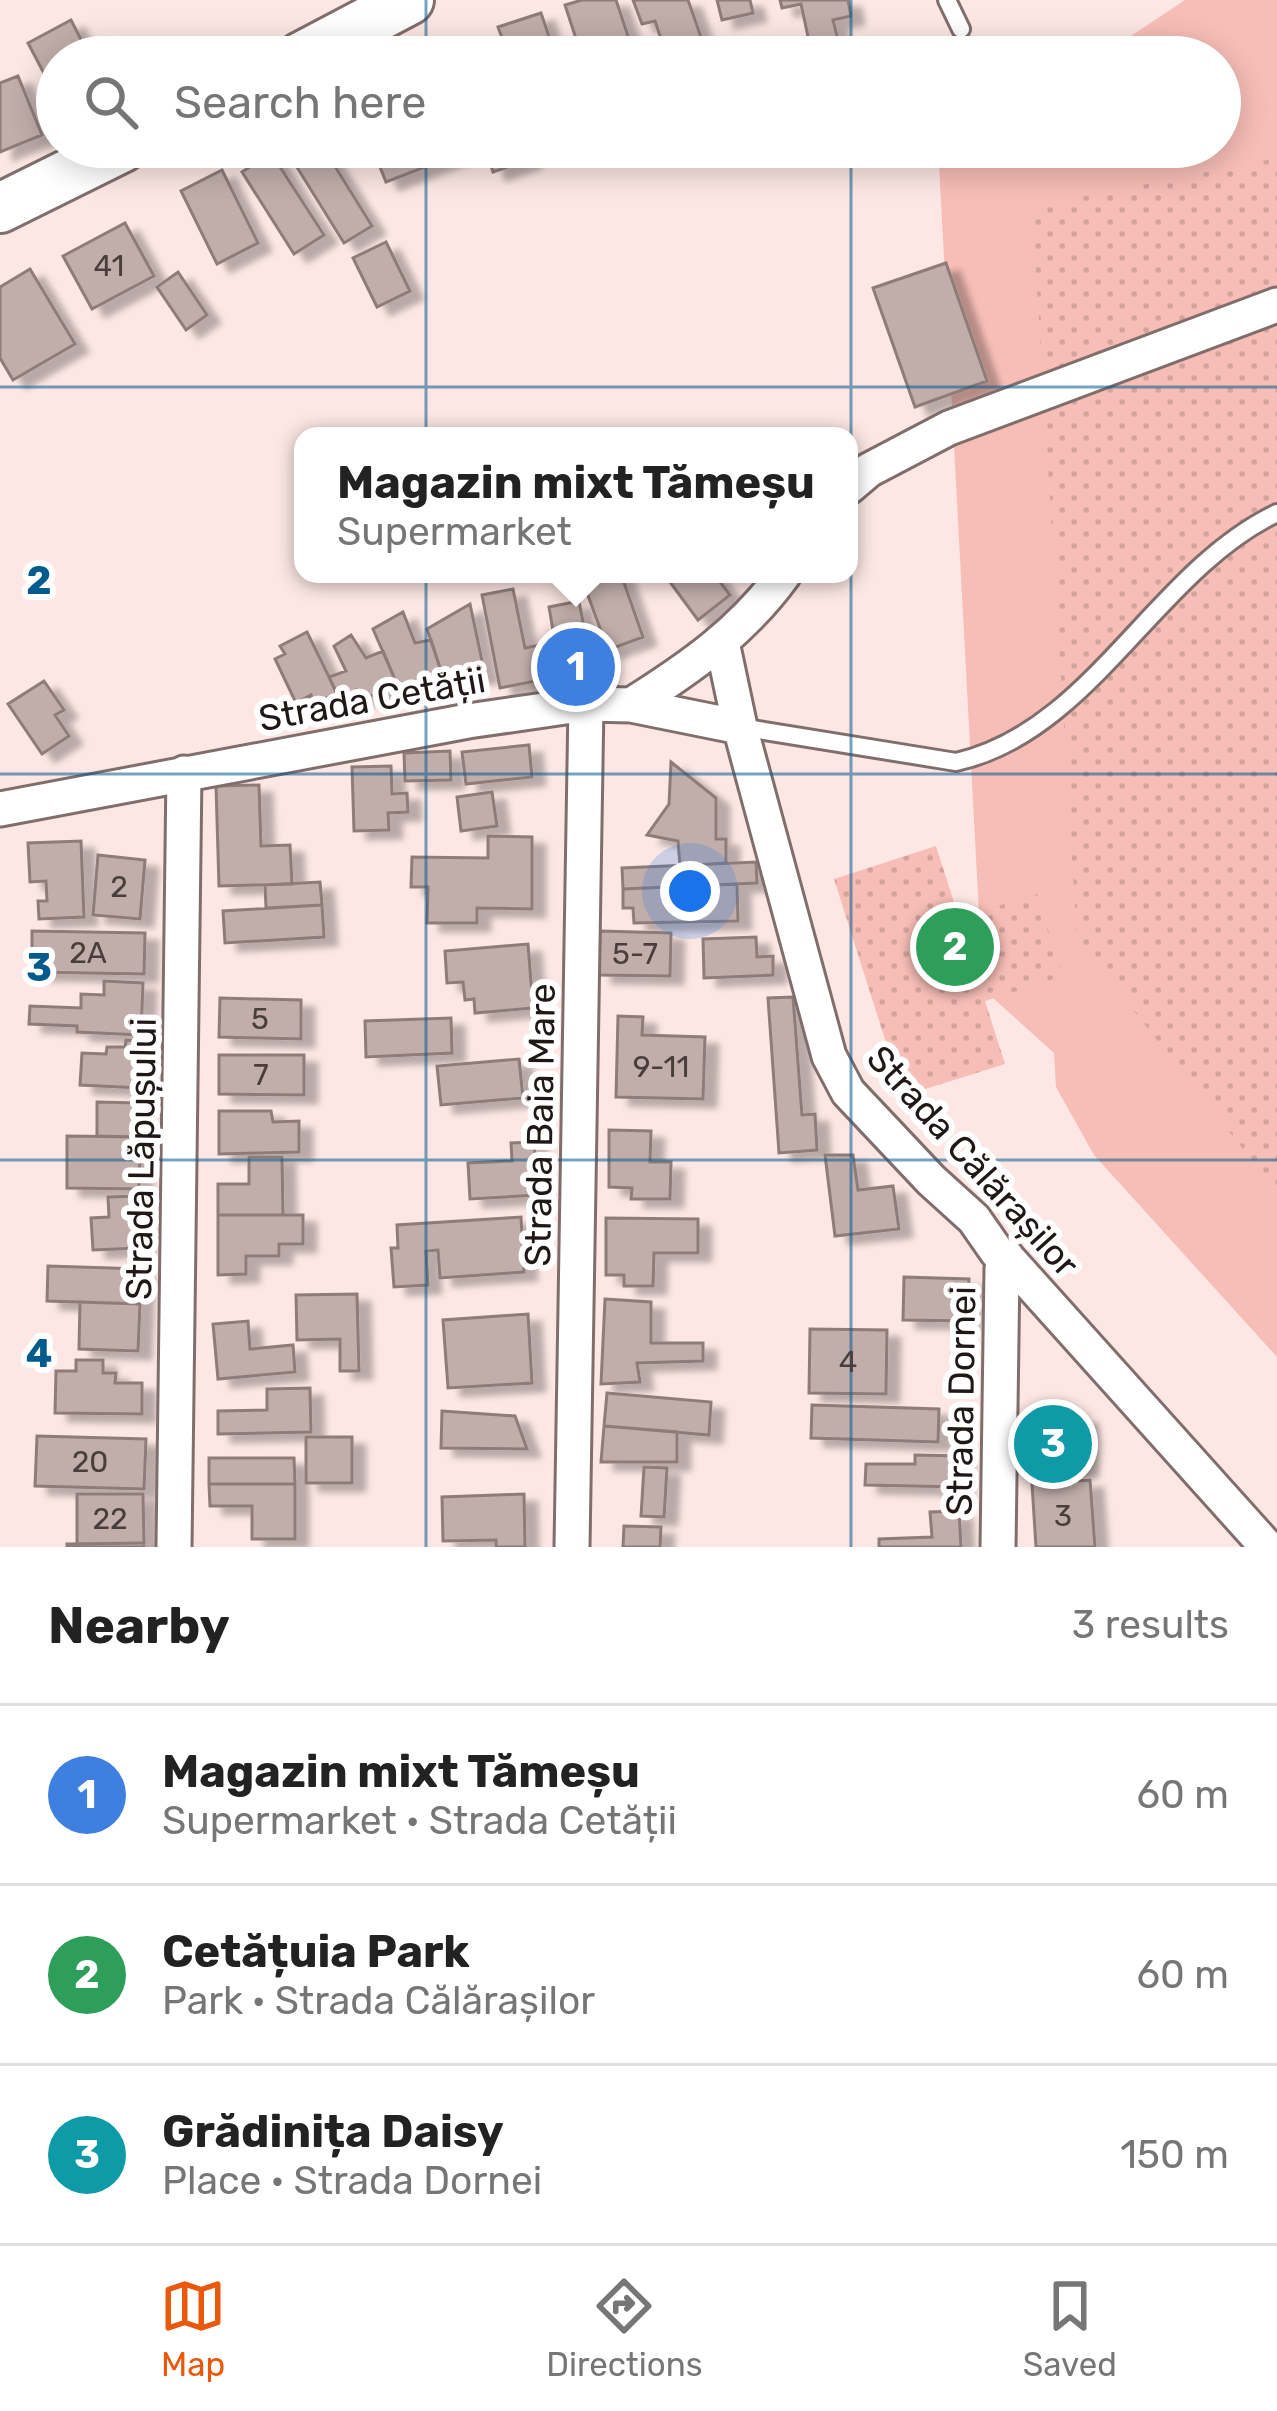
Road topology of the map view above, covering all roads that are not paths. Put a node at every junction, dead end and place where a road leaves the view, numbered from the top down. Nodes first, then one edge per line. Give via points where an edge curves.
1 (409, 0) edge
2 (947, 0) edge
3 (961, 28) dead end
4 (341, 36) edge
5 (81, 168) edge
6 (0, 208) edge
7 (1277, 304) edge
8 (858, 479) edge
9 (1277, 513) edge
10 (778, 583) edge
11 (722, 642) junction
12 (586, 704) junction
13 (631, 705) junction
14 (740, 727) junction
15 (184, 772) junction
16 (0, 809) edge
17 (1007, 1257) junction
18 (174, 1547) edge
19 (572, 1547) edge
20 (998, 1547) edge
21 (1267, 1547) edge

1 - 4 street
2 - 3 lane
5 - 6 street
7 - 8 street via 950,428
9 - 14 lane via 1206,561 1054,711 984,756 956,762
10 - 11 street
11 - 13 street
11 - 14 street, Strada Călărașilor
12 - 13 street, Strada Cetății
12 - 15 street, Strada Cetății
12 - 19 street, Strada Baia Mare
13 - 14 street
14 - 17 street, Strada Călărașilor via 829,1056 848,1092
15 - 16 street, Strada Cetății
15 - 18 street, Strada Lăpușului
17 - 20 street, Strada Dornei
17 - 21 street, Strada Călărașilor

